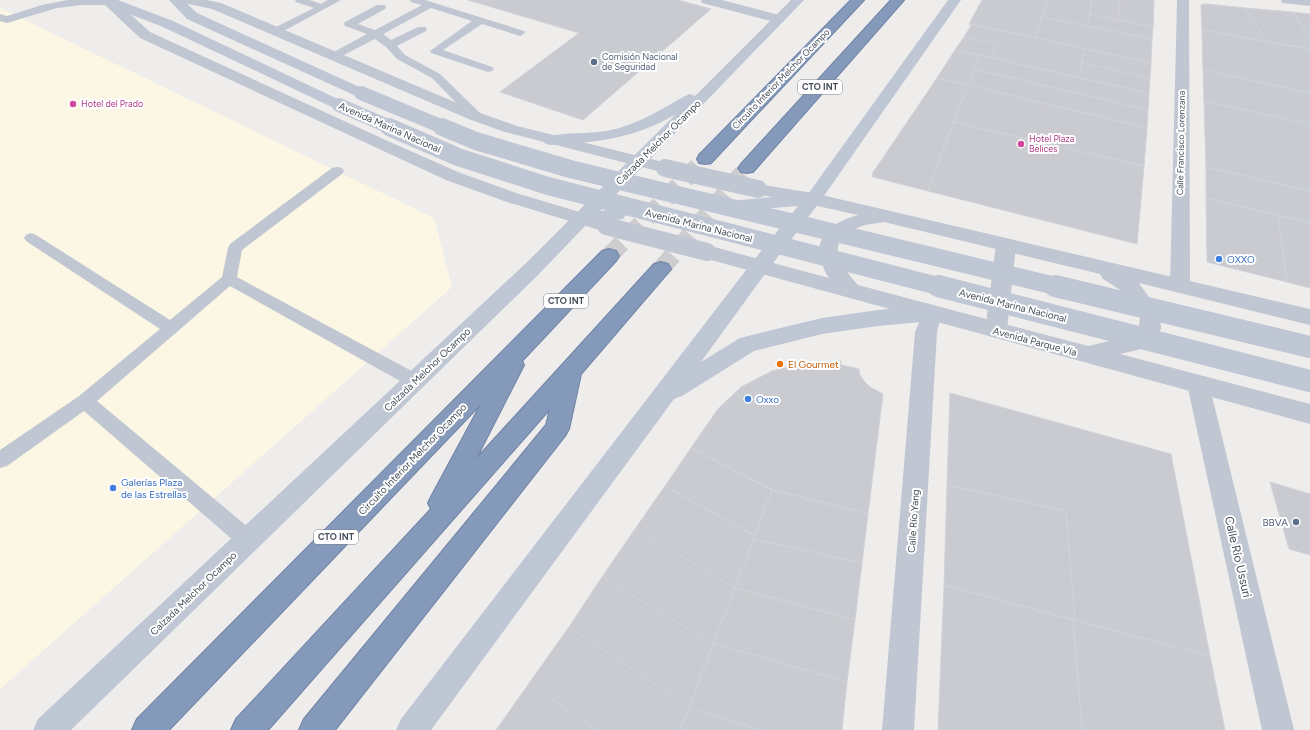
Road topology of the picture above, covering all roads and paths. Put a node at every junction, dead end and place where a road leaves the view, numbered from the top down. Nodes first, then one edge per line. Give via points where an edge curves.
1 (175, 0) edge
2 (189, 0) edge
3 (300, 0) edge
4 (336, 0) edge
5 (415, 0) edge
6 (707, 0) edge
7 (798, 0) edge
8 (858, 0) edge
9 (898, 0) edge
10 (955, 0) edge
11 (1183, 0) edge
12 (1287, 0) edge
13 (108, 1) edge
14 (27, 2) dead end
15 (1310, 2) edge
16 (430, 5) junction
17 (322, 7) junction
18 (381, 7) dead end
19 (0, 13) edge
20 (0, 17) edge
21 (778, 19) junction
22 (481, 20) junction
23 (422, 29) dead end
24 (276, 31) junction
25 (520, 33) dead end
26 (375, 34) junction
27 (390, 45) junction
28 (334, 56) junction
29 (488, 69) dead end
30 (713, 85) junction
31 (477, 117) junction
32 (550, 140) junction
33 (705, 159) tunnel mouth
34 (640, 161) junction
35 (747, 168) tunnel mouth
36 (337, 171) dead end
37 (813, 199) junction
38 (886, 216) junction
39 (581, 219) junction
40 (611, 221) junction
41 (30, 238) dead end
42 (1006, 245) junction
43 (608, 256) tunnel mouth
44 (760, 266) junction
45 (1094, 266) junction
46 (661, 269) tunnel mouth
47 (229, 279) junction
48 (1180, 286) junction
49 (852, 292) junction
50 (932, 313) junction
51 (1310, 317) edge
52 (171, 328) junction
53 (996, 330) junction
54 (524, 345) junction
55 (1310, 347) edge
56 (1085, 354) junction
57 (571, 370) junction
58 (415, 380) junction
59 (1310, 381) edge
60 (1198, 384) junction
61 (663, 398) junction
62 (85, 401) junction
63 (1310, 414) edge
64 (0, 460) edge
65 (426, 533) junction
66 (248, 540) junction
67 (49, 730) edge
68 (148, 730) edge
69 (247, 730) edge
70 (315, 730) edge
71 (412, 730) edge
72 (898, 730) edge
73 (1278, 730) edge

1 - 55 main road, Avenida Marina Nacional, bridge via 192,16 361,93 476,141 570,169
2 - 24 street via 216,6
3 - 17 lane
4 - 17 lane
5 - 16 lane
6 - 21 street
7 - 21 main road, Calzada Melchor Ocampo
8 - 33 highway, Circuito Interior Melchor Ocampo / CTO INT
9 - 35 highway, CTO INT
10 - 37 main road
11 - 48 street, Calle Francisco Lorenzana
12 - 15 street
13 - 20 lane via 70,1 46,6 7,20
13 - 39 street, Avenida Marina Nacional via 145,35 384,146 452,176
13 - 59 main road, Avenida Marina Nacional, bridge via 168,24 339,105 458,157 548,186
14 - 19 lane
16 - 22 lane
16 - 26 lane
17 - 24 lane
18 - 26 lane via 349,24
21 - 30 main road, Calzada Melchor Ocampo
22 - 25 lane
22 - 29 lane via 435,51
23 - 27 lane
24 - 28 street
26 - 27 lane
26 - 28 lane
27 - 31 lane via 402,57 436,76
28 - 31 street
30 - 32 main road via 638,128 590,138
30 - 34 main road, Calzada Melchor Ocampo
31 - 32 street
32 - 34 street
34 - 37 street, bridge via 758,189
34 - 39 main road, Calzada Melchor Ocampo
36 - 47 lane via 235,248
37 - 38 street
37 - 40 main road, bridge via 746,204
37 - 44 main road
38 - 42 street
38 - 49 street via 865,218 848,224 836,234 829,246 830,261
39 - 40 street, Avenida Marina Nacional
39 - 58 main road, Calzada Melchor Ocampo
40 - 44 street, Avenida Marina Nacional, bridge
41 - 52 lane
42 - 45 street
42 - 53 street
43 - 54 highway, Circuito Interior Melchor Ocampo / CTO INT
44 - 49 street, Avenida Parque Vía
44 - 61 main road
45 - 48 street
45 - 56 street via 1132,288 1150,313 1150,329 1138,342
46 - 57 highway
47 - 52 lane
47 - 58 lane
48 - 51 street
49 - 50 street, Avenida Parque Vía
50 - 53 street, Avenida Parque Vía
50 - 61 main road via 822,326 748,344
50 - 72 street, Calle Río Yang via 926,332
52 - 62 lane
53 - 56 street, Avenida Parque Vía
54 - 65 highway
54 - 68 highway, Circuito Interior Melchor Ocampo / CTO INT
56 - 60 street, Avenida Parque Vía
57 - 65 highway
57 - 70 highway via 557,429
58 - 66 main road, Calzada Melchor Ocampo
60 - 63 street, Avenida Parque Vía
60 - 73 street, Calle Río Ussuri
61 - 71 main road
62 - 64 lane
62 - 66 lane
65 - 69 highway
66 - 67 main road, Calzada Melchor Ocampo

